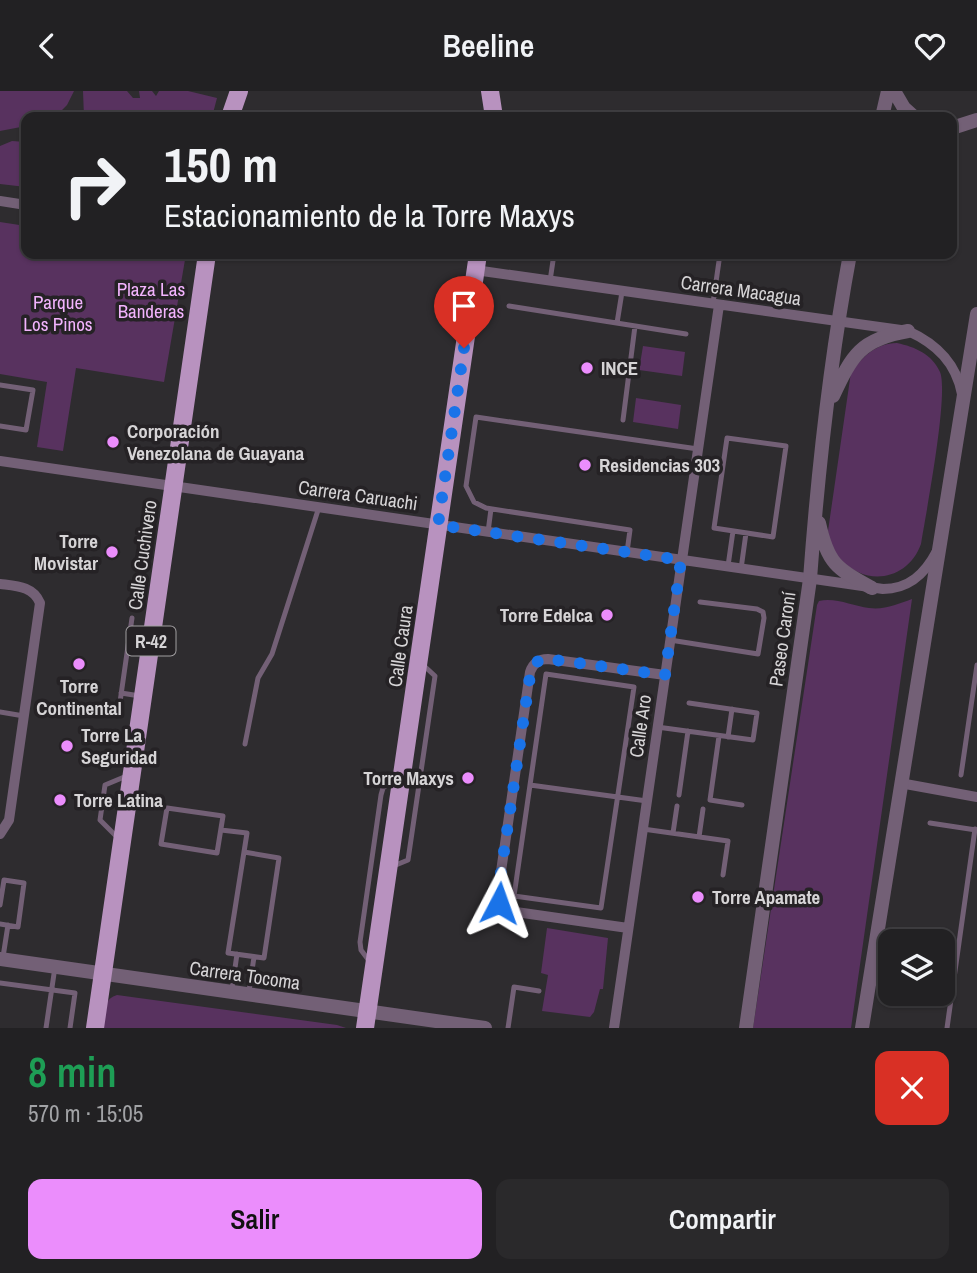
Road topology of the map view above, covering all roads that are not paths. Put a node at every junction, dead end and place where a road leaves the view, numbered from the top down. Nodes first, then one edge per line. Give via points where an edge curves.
1 (239, 91) edge
2 (490, 91) edge
3 (888, 91) edge
4 (894, 91) edge
5 (232, 112) edge
6 (493, 112) edge
7 (883, 112) edge
8 (908, 112) edge
9 (977, 120) edge
10 (957, 126) edge
11 (0, 201) edge
12 (21, 204) edge
13 (206, 259) edge
14 (553, 259) edge
15 (720, 259) edge
16 (849, 259) edge
17 (477, 262) edge
18 (550, 281) junction
19 (622, 291) junction
20 (716, 304) junction
21 (509, 306) dead end
22 (977, 314) edge
23 (837, 321) junction
24 (617, 323) junction
25 (635, 326) junction
26 (908, 331) junction
27 (686, 334) dead end
28 (0, 385) edge
29 (963, 400) junction
30 (827, 409) junction
31 (622, 420) dead end
32 (0, 426) edge
33 (698, 449) junction
34 (0, 461) edge
35 (173, 486) junction
36 (319, 507) junction
37 (815, 508) junction
38 (491, 509) junction
39 (438, 525) junction
40 (733, 531) junction
41 (488, 532) junction
42 (746, 533) junction
43 (940, 545) junction
44 (627, 552) junction
45 (681, 560) junction
46 (727, 567) junction
47 (741, 569) junction
48 (810, 579) junction
49 (0, 584) edge
50 (872, 587) junction
51 (700, 602) dead end
52 (132, 618) dead end
53 (670, 640) junction
54 (128, 649) junction
55 (149, 652) junction
56 (419, 660) junction
57 (977, 666) edge
58 (665, 675) junction
59 (121, 693) junction
60 (143, 696) junction
61 (689, 703) dead end
62 (119, 709) dead end
63 (732, 709) junction
64 (0, 712) edge
65 (24, 716) junction
66 (657, 727) junction
67 (688, 731) junction
68 (719, 736) junction
69 (728, 737) junction
70 (245, 744) dead end
71 (402, 772) junction
72 (132, 774) junction
73 (961, 775) dead end
74 (900, 783) junction
75 (530, 785) junction
76 (679, 795) dead end
77 (618, 797) junction
78 (977, 797) edge
79 (646, 801) junction
80 (742, 805) dead end
81 (677, 806) dead end
82 (703, 809) dead end
83 (930, 823) dead end
84 (221, 829) junction
85 (643, 829) junction
86 (976, 830) edge
87 (673, 833) junction
88 (0, 834) edge
89 (699, 837) junction
90 (122, 842) junction
91 (244, 852) junction
92 (388, 868) junction
93 (723, 875) dead end
94 (0, 905) edge
95 (0, 924) edge
96 (8, 925) junction
97 (628, 928) junction
98 (237, 954) junction
99 (254, 957) junction
100 (1, 959) edge
101 (55, 967) junction
102 (374, 967) junction
103 (103, 974) junction
104 (0, 983) edge
105 (52, 990) junction
106 (538, 991) dead end
107 (232, 992) junction
108 (249, 995) junction
109 (366, 1020) edge
110 (746, 1024) edge
111 (47, 1028) edge
112 (70, 1028) edge
113 (95, 1028) edge
114 (485, 1028) edge
115 (508, 1028) edge
116 (614, 1028) edge
117 (862, 1028) edge
118 (947, 1028) edge

1 - 5 main road
2 - 6 main road
3 - 7 street
4 - 8 street
9 - 10 street
11 - 12 street
13 - 35 main road, Calle Cuchivero / R-42
14 - 18 lane
15 - 20 lane
16 - 23 street, Paseo Caroní
17 - 18 street, Carrera Macagua
17 - 39 main road, Calle Caura
18 - 19 street, Carrera Macagua
19 - 20 street, Carrera Macagua
19 - 24 lane
20 - 23 street, Carrera Macagua
20 - 33 street, Calle Aro
21 - 24 lane
22 - 29 street
23 - 26 street, Carrera Macagua
23 - 30 street, Paseo Caroní
24 - 25 lane
25 - 27 lane
25 - 31 lane
26 - 29 street, Carrera Macagua via 948,360 959,379
26 - 30 street via 887,334 864,347 844,372
28 - 32 lane via 33,390 26,430
29 - 43 street
30 - 37 street, Paseo Caroní
33 - 38 lane via 476,417 466,486 474,502
33 - 45 street, Calle Aro
34 - 35 street, Carrera Caruachi
35 - 36 street, Carrera Caruachi
35 - 55 main road, Calle Cuchivero / R-42
36 - 39 street, Carrera Caruachi
36 - 70 lane via 272,654 258,678
37 - 48 street, Paseo Caroní
37 - 50 street via 828,555 836,566
38 - 41 lane
38 - 44 lane via 630,530
39 - 41 street, Carrera Caruachi
39 - 56 main road, Calle Caura
40 - 42 lane
40 - 42 lane via 714,528 727,438 786,446 773,537
40 - 46 lane
41 - 44 street, Carrera Caruachi
42 - 47 lane
43 - 50 street, Carrera Caruachi via 925,570 905,586
43 - 74 street
44 - 45 street, Carrera Caruachi
45 - 46 street, Carrera Caruachi
45 - 53 street, Calle Aro
46 - 47 street, Carrera Caruachi
47 - 48 street, Carrera Caruachi
48 - 50 street, Carrera Caruachi
48 - 110 street, Paseo Caroní
49 - 65 street via 29,590 40,603
51 - 53 lane via 763,612 758,655
52 - 54 lane
53 - 58 street, Calle Aro
54 - 55 lane
54 - 59 lane
55 - 60 main road, Calle Cuchivero / R-42
56 - 71 main road, Calle Caura
56 - 92 lane via 435,676 408,860
57 - 73 lane
58 - 66 street, Calle Aro
58 - 97 street via 548,659 534,664 530,672 499,903 506,910
59 - 60 lane
59 - 62 lane
60 - 72 main road, Calle Cuchivero / R-42
61 - 63 lane
63 - 69 lane
63 - 69 lane via 757,713 753,740
64 - 65 lane
65 - 88 street via 9,820
66 - 67 lane
66 - 79 street, Calle Aro
67 - 68 lane
67 - 76 lane
68 - 69 lane
68 - 80 lane via 710,800
71 - 92 main road, Calle Caura
71 - 102 lane via 383,788 379,809 360,942
72 - 90 main road, Calle Cuchivero / R-42
72 - 90 lane via 105,785 100,820
74 - 78 street
74 - 117 street
75 - 77 lane
75 - 77 lane via 546,674 634,687
75 - 77 lane via 514,896 534,899 601,908
77 - 79 lane
79 - 85 street, Calle Aro
81 - 87 lane
82 - 89 lane
83 - 86 lane
84 - 84 lane via 217,853 161,844 167,808 223,816
84 - 91 lane via 247,834
85 - 87 lane
85 - 97 street, Calle Aro
86 - 118 lane
87 - 89 lane
89 - 93 lane via 728,841
90 - 103 main road, Calle Cuchivero / R-42
91 - 98 lane via 228,953
91 - 99 lane via 279,858 264,958
92 - 102 main road, Calle Caura
94 - 96 lane via 4,880 24,883 18,927
95 - 96 lane
96 - 100 lane
97 - 116 street, Calle Aro
98 - 99 lane
98 - 107 lane
99 - 108 lane
100 - 101 street, Carrera Tocoma
101 - 103 street, Carrera Tocoma
101 - 105 lane
102 - 109 main road, Calle Caura
103 - 107 street, Carrera Tocoma
103 - 113 main road, Calle Cuchivero / R-42
104 - 105 lane
105 - 111 lane
105 - 112 lane via 75,993
106 - 115 lane via 514,987
107 - 108 street, Carrera Tocoma
108 - 109 street, Carrera Tocoma
109 - 114 street, Carrera Tocoma

